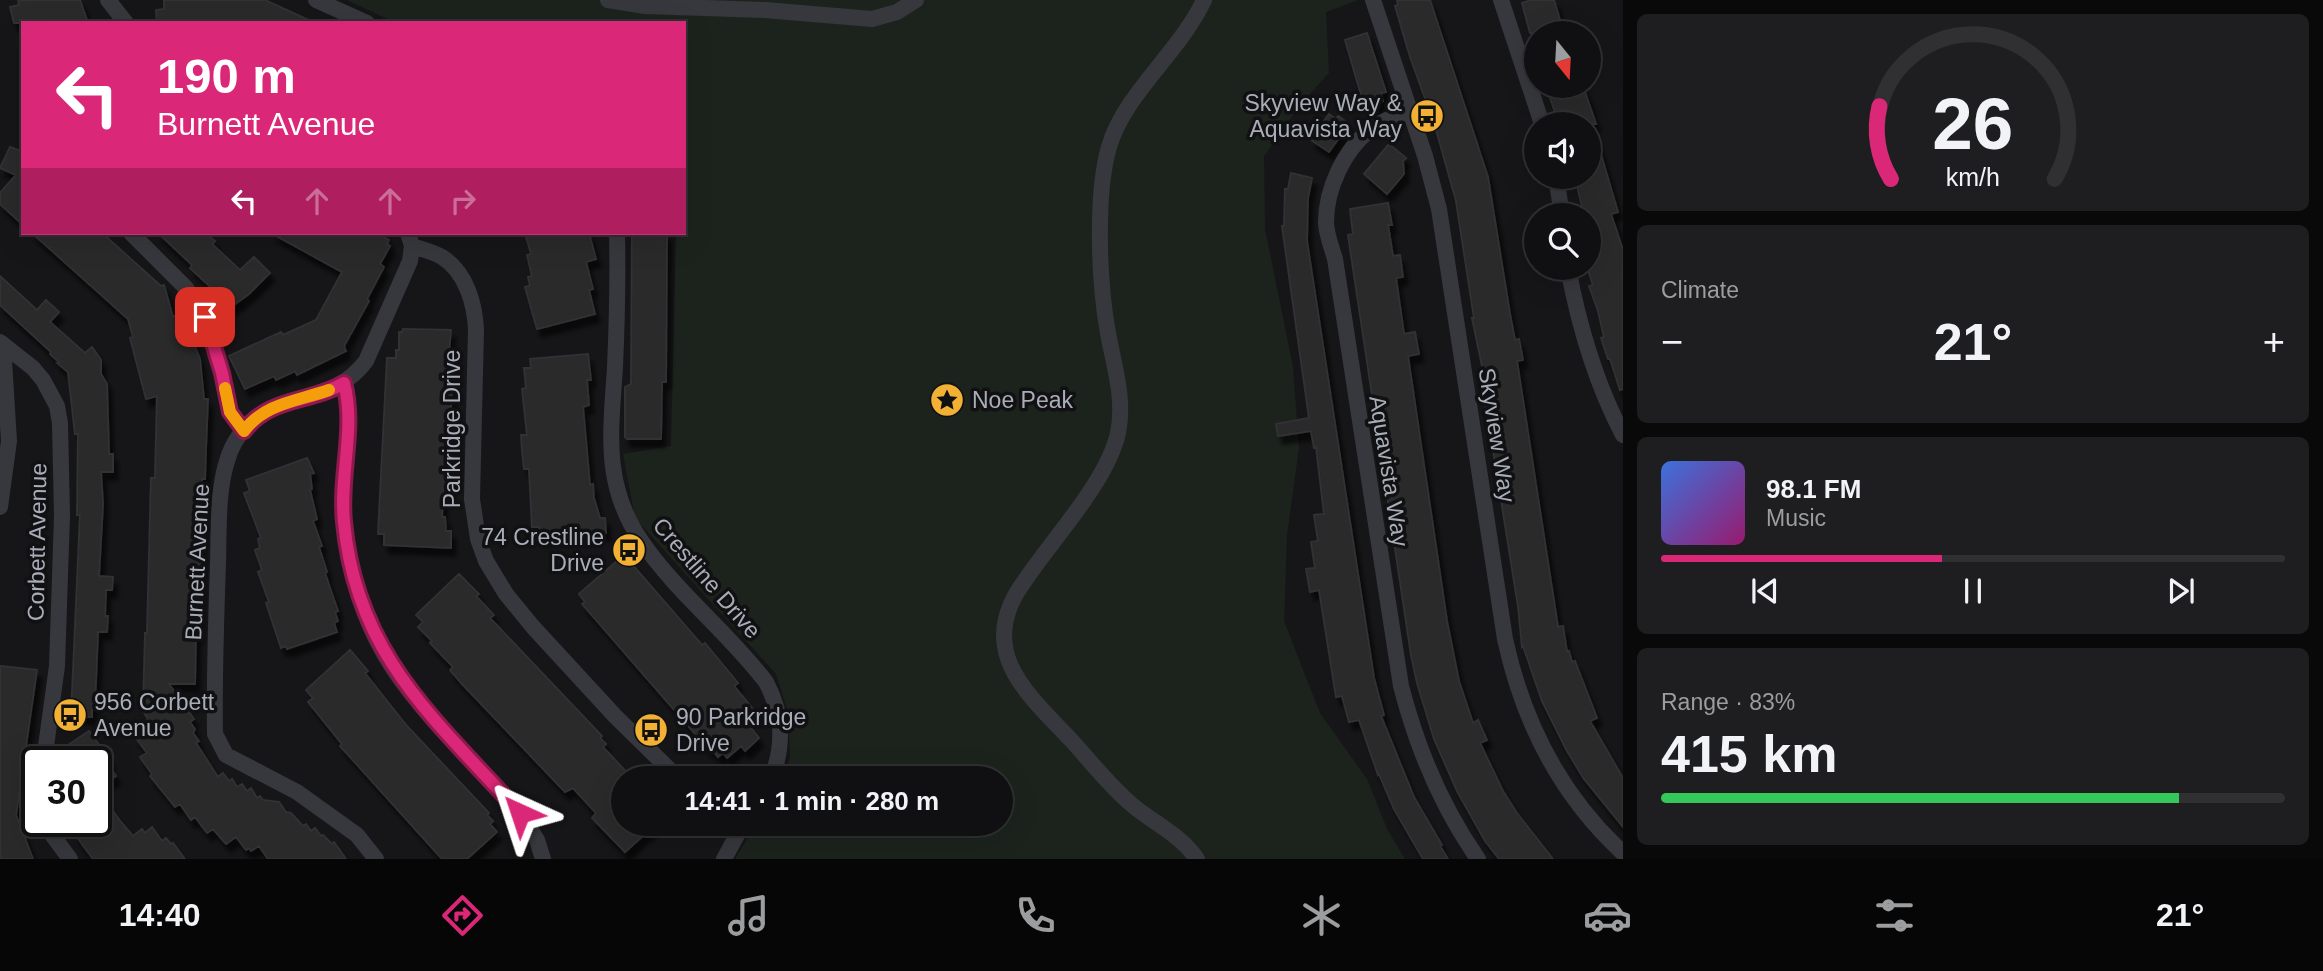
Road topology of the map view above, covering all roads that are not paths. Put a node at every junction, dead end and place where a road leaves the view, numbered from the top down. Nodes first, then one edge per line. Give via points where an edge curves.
1 (108, 0) edge
2 (316, 0) edge
3 (608, 0) edge
4 (916, 0) edge
5 (1204, 0) edge
6 (1373, 0) edge
7 (1501, 0) edge
8 (124, 21) edge
9 (363, 21) edge
10 (1410, 111) junction
11 (1538, 112) edge
12 (133, 235) edge
13 (617, 235) edge
14 (410, 239) edge
15 (1571, 280) edge
16 (2, 343) edge
17 (344, 383) junction
18 (244, 431) junction
19 (1623, 435) edge
20 (0, 507) edge
21 (46, 746) edge
22 (666, 766) edge
23 (775, 766) edge
24 (734, 836) edge
25 (54, 837) edge
26 (1623, 853) edge
27 (70, 859) edge
28 (376, 859) edge
29 (543, 859) edge
30 (724, 859) edge
31 (1197, 859) edge
32 (1478, 859) edge

1 - 8 street
2 - 9 street
3 - 4 street via 637,6 866,19 897,12
5 - 31 street via 1121,119 1109,146 1101,258 1103,304 1121,396 1115,443 1099,477 1010,604 1003,636 1009,664 1025,690 1124,798 1177,837
6 - 10 street, Skyview Way
7 - 11 street
10 - 26 street, Skyview Way via 1439,209 1512,672 1554,770 1588,817
10 - 32 street, Aquavista Way via 1370,130 1354,146 1330,192 1326,223 1401,686 1428,770
12 - 18 street via 186,288 205,317 230,412
13 - 23 street, Crestline Drive via 609,438 618,495 650,553 766,682 781,728
14 - 17 street, Burnett Avenue via 409,265 369,356
14 - 22 street, Parkridge Drive via 451,264 474,309 472,499 486,561 528,621
15 - 19 street via 1590,358
16 - 20 street via 9,441
16 - 21 street, Corbett Avenue via 43,380 60,423 57,666
17 - 18 street, Burnett Avenue via 276,406 253,419
17 - 29 street via 348,413 343,519 363,609 395,672 524,818
18 - 28 street, Burnett Avenue via 227,461 219,514 215,734 226,755 297,792 356,835
24 - 30 street
25 - 27 street

